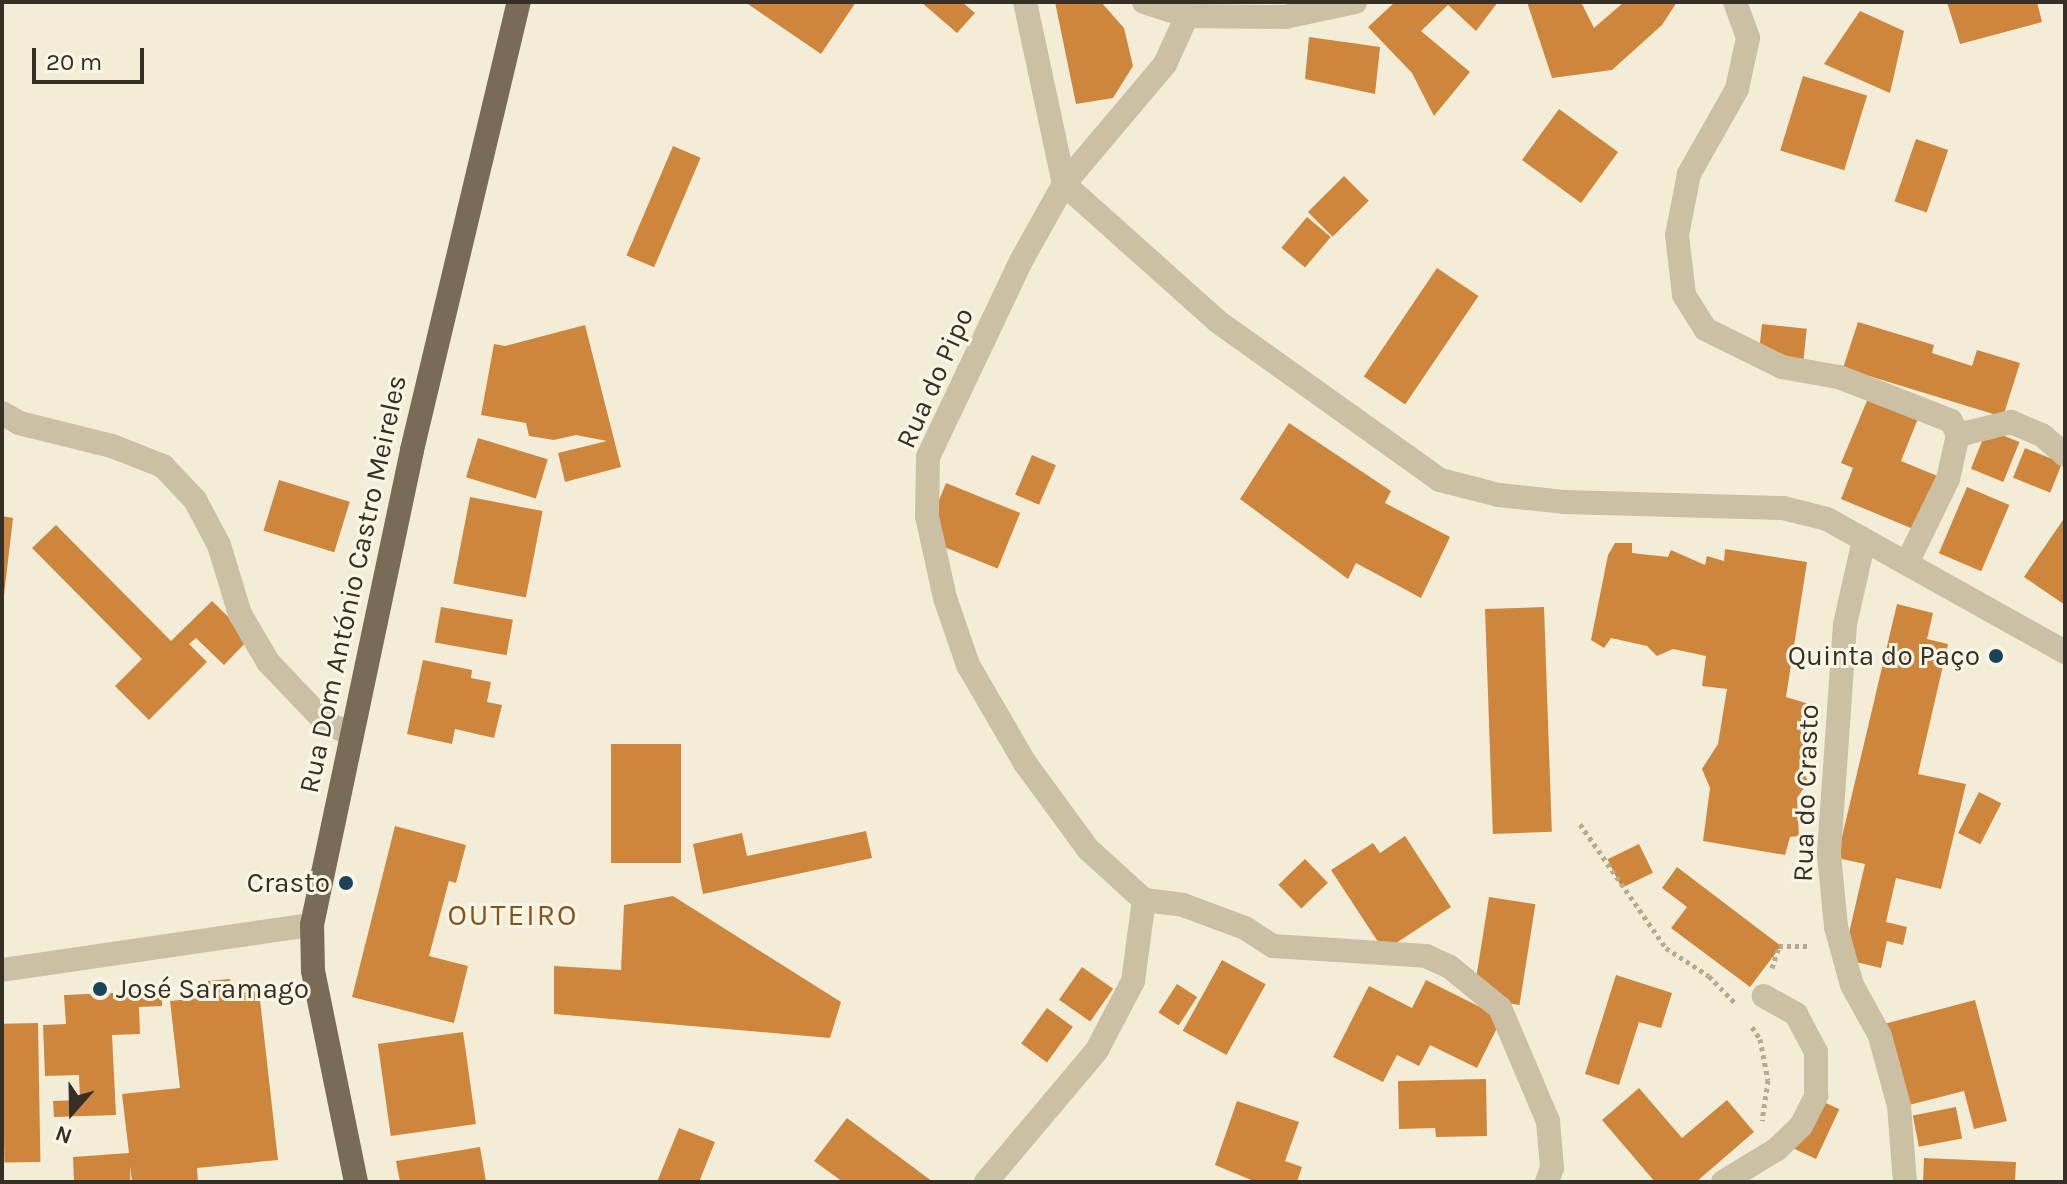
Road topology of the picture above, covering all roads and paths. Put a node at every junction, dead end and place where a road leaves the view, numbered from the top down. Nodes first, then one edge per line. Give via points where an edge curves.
1 (519, 2) edge
2 (1025, 2) edge
3 (1144, 2) edge
4 (1355, 2) edge
5 (1735, 2) edge
6 (1187, 16) junction
7 (1064, 184) junction
8 (2, 413) edge
9 (1958, 435) junction
10 (2065, 455) edge
11 (1864, 540) junction
12 (1907, 563) junction
13 (2065, 652) edge
14 (350, 733) junction
15 (1580, 824) dead end
16 (1144, 900) junction
17 (312, 925) junction
18 (1841, 946) junction
19 (2, 970) edge
20 (1764, 996) joint
21 (1739, 1007) dead end
22 (1746, 1018) dead end
23 (1760, 1130) dead end
24 (1728, 1179) edge
25 (356, 1182) edge
26 (986, 1182) edge
27 (1547, 1182) edge
28 (1905, 1182) edge

1 - 14 main road, Rua Dom António Castro Meireles
2 - 7 street
3 - 6 street
4 - 6 street via 1285,17
5 - 9 street via 1748,38 1737,89 1689,174 1677,235 1684,295 1705,329 1782,367 1839,377 1933,411 1951,421
6 - 7 street, Rua do Pipo via 1165,64
7 - 11 street via 1217,321 1440,480 1499,495 1564,502 1783,508 1827,519
7 - 16 street, Rua do Pipo via 1021,261 928,457 927,516 945,598 968,665 1025,763 1088,849
8 - 14 street via 19,423 112,446 163,466 195,500 219,545 240,614 268,662 326,723
9 - 10 street via 2011,422 2042,435
9 - 12 street via 1948,479
11 - 12 street
11 - 18 street, Rua do Crasto via 1845,624 1829,854
12 - 13 street
14 - 17 main road, Rua Dom António Castro Meireles
15 - 21 path via 1666,948 1709,976
16 - 26 street via 1133,981 1097,1050
16 - 27 street via 1183,905 1245,928 1273,946 1426,956 1450,967 1500,1008 1548,1121 1552,1168
17 - 19 street
17 - 25 main road, Rua Dom António Castro Meireles via 313,971
18 - 20 path via 1779,946
18 - 28 street, Rua do Crasto via 1852,985 1884,1050 1899,1106
20 - 24 street via 1796,1014 1816,1052 1816,1096 1801,1126 1777,1149
22 - 23 path via 1760,1039 1768,1080

